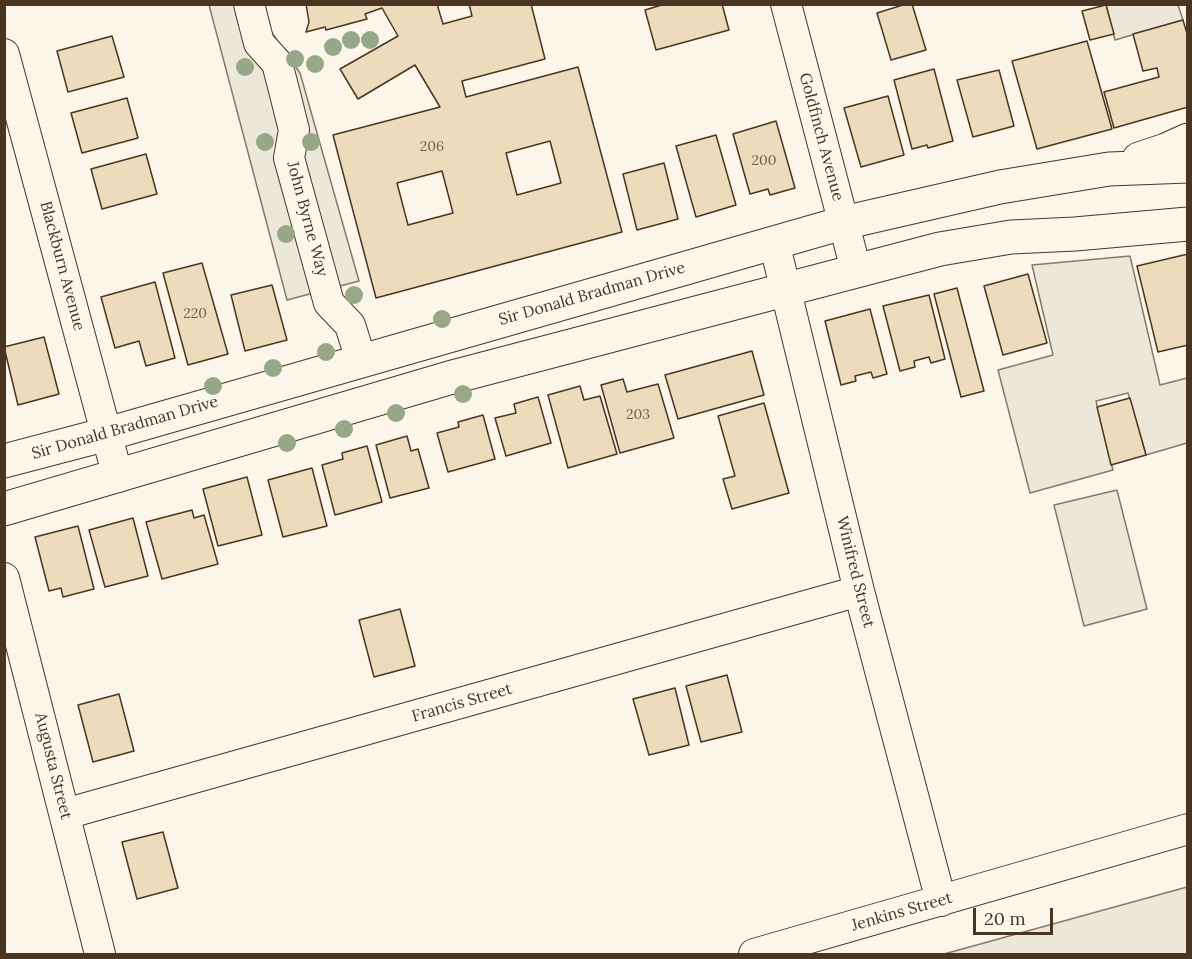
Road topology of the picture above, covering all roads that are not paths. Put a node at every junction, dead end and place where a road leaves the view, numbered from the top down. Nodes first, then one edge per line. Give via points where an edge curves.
1 (249, 4) edge
2 (786, 4) edge
3 (4, 54) edge
4 (1188, 140) edge
5 (1188, 166) edge
6 (1109, 169) junction
7 (843, 223) junction
8 (1188, 224) edge
9 (774, 242) junction
10 (856, 270) junction
11 (786, 289) junction
12 (361, 360) junction
13 (107, 434) junction
14 (4, 461) edge
15 (118, 477) junction
16 (4, 509) edge
17 (4, 578) edge
18 (859, 591) junction
19 (65, 814) junction
20 (1188, 829) edge
21 (941, 901) junction
22 (100, 954) edge
23 (754, 954) edge

1 - 12 street, John Byrne Way via 259,43 277,63 280,73 294,130 289,158 329,303 350,325
2 - 7 street, Goldfinch Avenue
3 - 13 street, Blackburn Avenue
4 - 6 main road
5 - 6 main road, Sir Donald Bradman Drive
6 - 7 main road, Sir Donald Bradman Drive via 1000,187
7 - 9 main road, Sir Donald Bradman Drive
7 - 10 street, Goldfinch Avenue
8 - 10 main road via 1011,237 939,249
9 - 11 street, Winifred Street
9 - 12 main road, Sir Donald Bradman Drive
10 - 11 main road
11 - 15 main road via 449,378
11 - 18 street, Winifred Street
12 - 13 main road, Sir Donald Bradman Drive
13 - 14 main road, Sir Donald Bradman Drive
13 - 15 street, Blackburn Avenue
15 - 16 main road
17 - 19 street, Augusta Street
18 - 19 street, Francis Street
18 - 21 street, Winifred Street
19 - 22 street, Augusta Street
20 - 21 street, Jenkins Street
21 - 23 street, Jenkins Street

